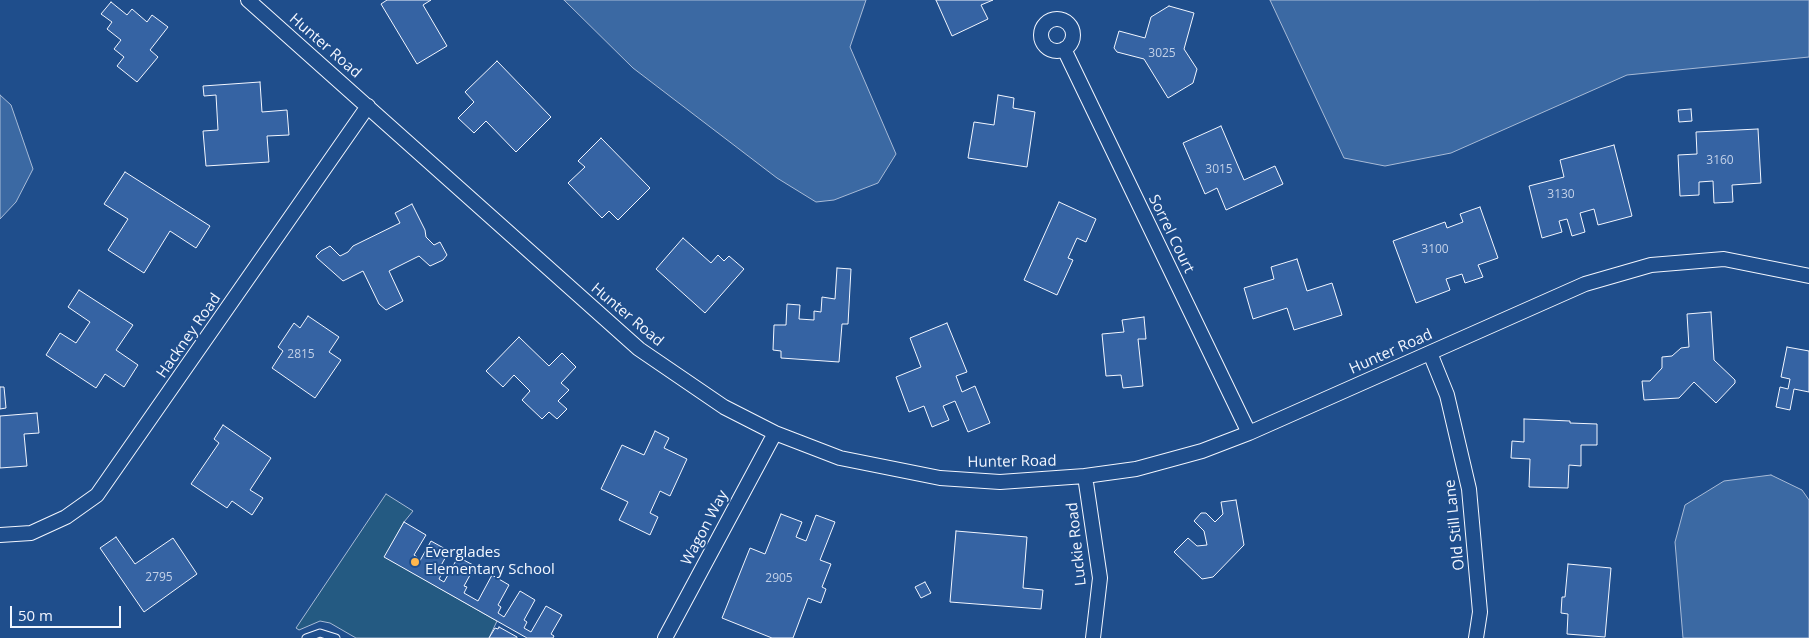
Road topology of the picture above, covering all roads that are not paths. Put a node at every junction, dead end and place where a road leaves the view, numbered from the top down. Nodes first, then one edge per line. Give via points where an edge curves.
1 (248, 0) edge
2 (1064, 49) dead end
3 (368, 106) junction
4 (1809, 276) edge
5 (1430, 353) junction
6 (775, 433) junction
7 (1249, 433) junction
8 (1086, 476) junction
9 (0, 535) edge
10 (306, 638) edge
11 (336, 638) edge
12 (665, 638) edge
13 (1093, 638) edge
14 (1476, 638) edge

1 - 3 street, Hunter Road
2 - 7 street, Sorrel Court
3 - 6 street, Hunter Road via 639,349 724,407
3 - 9 street, Hackney Road via 97,495 66,517 30,533
4 - 5 street, Hunter Road via 1724,259 1651,265 1585,284
5 - 7 street, Hunter Road
5 - 14 street, Old Still Lane via 1447,395 1469,489 1480,612
6 - 8 street, Hunter Road via 840,458 940,478 1000,482
6 - 12 street, Wagon Way
7 - 8 street, Hunter Road via 1202,451 1136,469
8 - 13 street, Luckie Road via 1100,578
10 - 11 lane via 320,633

